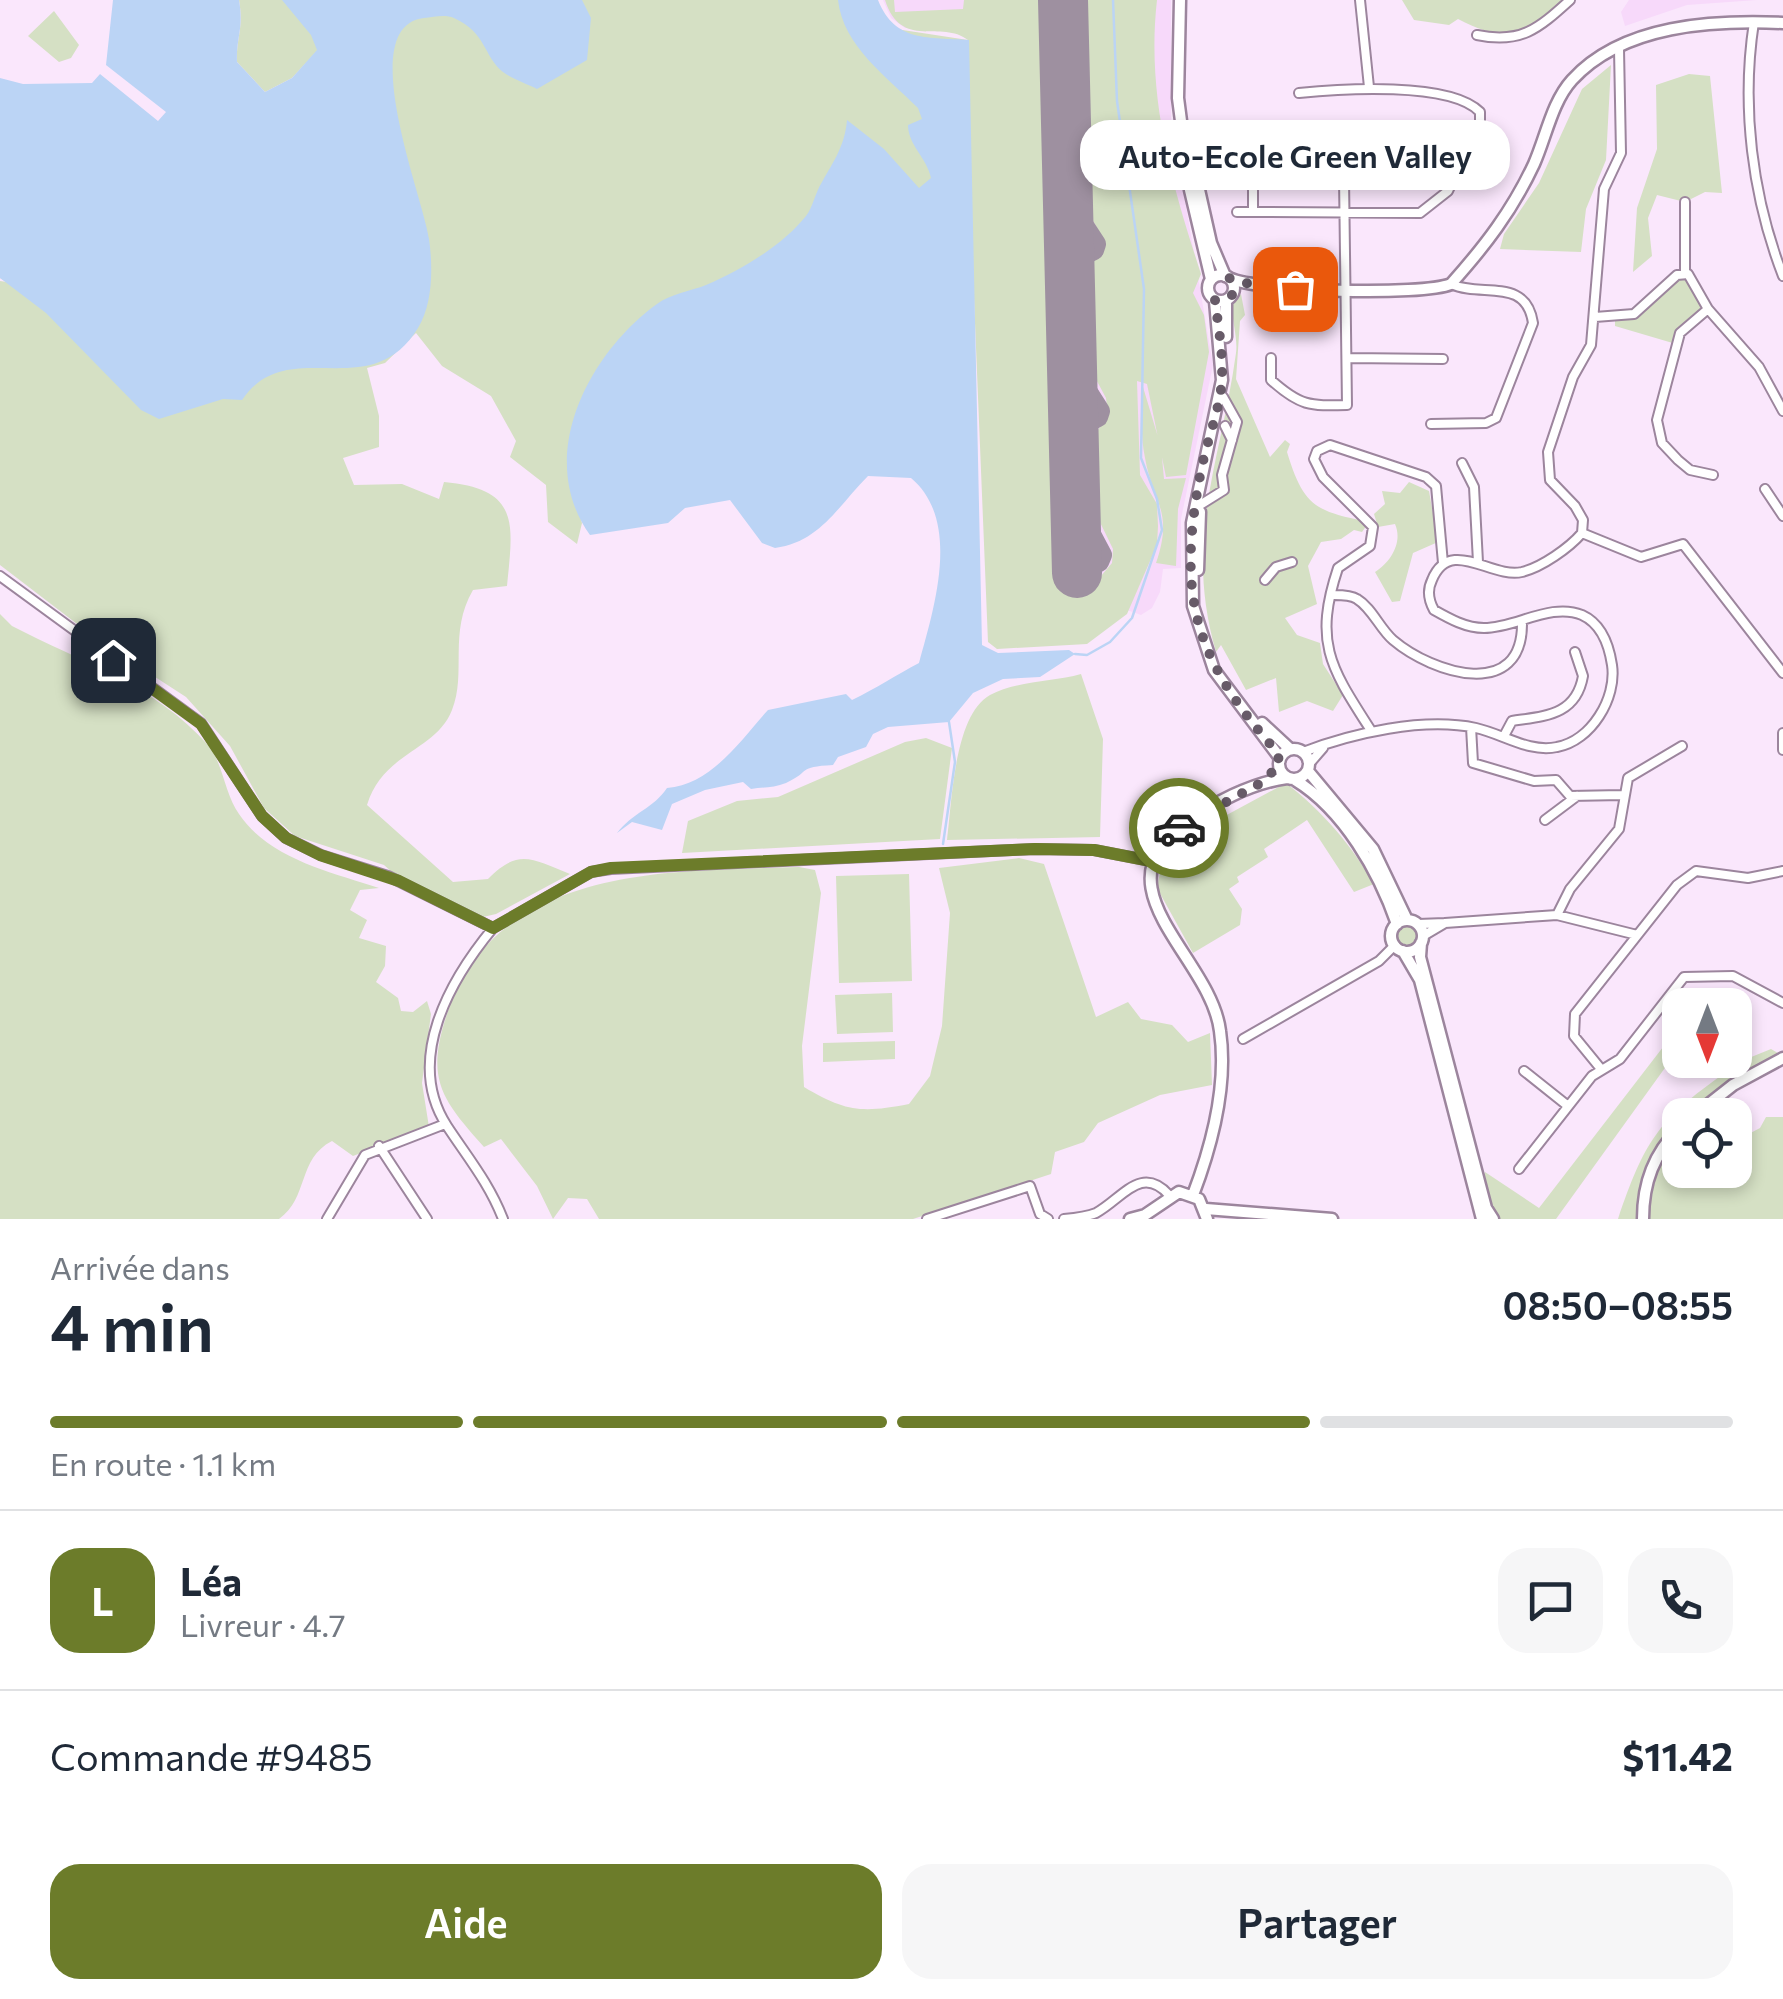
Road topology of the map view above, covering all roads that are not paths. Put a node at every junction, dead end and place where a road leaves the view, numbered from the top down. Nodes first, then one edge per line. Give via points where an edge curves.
1 (1183, 0) edge
2 (1360, 0) edge
3 (1570, 0) edge
4 (1754, 22) junction
5 (1783, 24) edge
6 (1476, 35) dead end
7 (1620, 48) junction
8 (1369, 87) junction
9 (1299, 94) dead end
10 (1253, 163) dead end
11 (1344, 178) dead end
12 (1685, 202) dead end
13 (1236, 212) dead end
14 (1253, 212) junction
15 (1343, 212) junction
16 (1685, 273) junction
17 (1783, 276) edge
18 (1227, 277) junction
19 (1211, 279) junction
20 (1450, 284) junction
21 (1260, 287) junction
22 (1348, 289) junction
23 (1224, 299) junction
24 (1708, 309) junction
25 (1595, 317) junction
26 (1271, 358) dead end
27 (1348, 358) junction
28 (1443, 359) dead end
29 (1223, 397) junction
30 (1783, 412) edge
31 (1430, 424) dead end
32 (1225, 426) dead end
33 (1232, 440) junction
34 (1462, 462) dead end
35 (1713, 474) dead end
36 (1765, 490) dead end
37 (1200, 505) junction
38 (1783, 516) edge
39 (1582, 533) junction
40 (1292, 562) dead end
41 (1478, 562) junction
42 (1443, 563) junction
43 (0, 576) edge
44 (1265, 580) dead end
45 (1334, 594) junction
46 (1522, 621) junction
47 (1574, 652) dead end
48 (1783, 673) edge
49 (1472, 727) junction
50 (1370, 729) junction
51 (1783, 733) edge
52 (1504, 736) junction
53 (1327, 745) junction
54 (1682, 746) dead end
55 (1290, 749) junction
56 (1783, 750) edge
57 (1303, 752) junction
58 (1280, 762) junction
59 (1309, 767) junction
60 (1291, 779) junction
61 (1259, 784) junction
62 (1581, 794) junction
63 (1622, 794) junction
64 (1545, 820) dead end
65 (1151, 861) junction
66 (1783, 871) edge
67 (1557, 914) junction
68 (1445, 922) junction
69 (1407, 923) junction
70 (493, 928) junction
71 (1637, 936) junction
72 (1422, 940) junction
73 (1399, 948) junction
74 (1783, 1003) edge
75 (1243, 1039) dead end
76 (1783, 1058) edge
77 (1600, 1070) junction
78 (1524, 1071) dead end
79 (1717, 1098) edge
80 (1568, 1106) junction
81 (446, 1124) junction
82 (379, 1146) junction
83 (1662, 1148) edge
84 (1519, 1169) dead end
85 (1645, 1183) junction
86 (1193, 1195) junction
87 (1164, 1199) junction
88 (1206, 1214) edge
89 (327, 1219) edge
90 (427, 1219) edge
91 (503, 1219) edge
92 (926, 1219) edge
93 (1048, 1219) edge
94 (1064, 1219) edge
95 (1130, 1219) edge
96 (1155, 1219) edge
97 (1332, 1219) edge
98 (1478, 1219) edge
99 (1493, 1219) edge
100 (1634, 1219) edge
101 (1643, 1219) edge

1 - 18 main road via 1182,71 1192,151 1201,207
1 - 19 main road via 1178,98
2 - 8 street
3 - 6 street via 1525,37
4 - 5 main road
4 - 7 main road via 1695,24
4 - 17 street via 1748,108 1765,230
7 - 20 main road via 1572,80 1506,218
7 - 25 street via 1620,153 1604,189
8 - 9 street
8 - 15 street via 1473,105 1480,123 1448,191 1432,207 1420,213
10 - 14 street
11 - 15 street
12 - 16 street
13 - 14 street
14 - 15 street
15 - 22 street
16 - 24 street
16 - 25 street via 1634,314
18 - 19 main road
18 - 21 main road
18 - 23 main road
19 - 23 main road via 1208,292
20 - 22 main road
20 - 31 street via 1510,290 1523,299 1533,323 1496,418
21 - 22 main road
21 - 23 main road
22 - 27 street
23 - 29 main road
23 - 58 main road via 1222,380 1192,523 1194,606 1214,670
24 - 30 street via 1759,367
24 - 35 street via 1680,332 1657,420 1662,443 1678,460
25 - 39 street via 1591,345 1573,376 1548,452 1550,480 1583,520
26 - 27 street via 1272,380 1292,398 1306,405 1346,405
27 - 28 street
29 - 33 street via 1237,422
29 - 37 main road
32 - 33 street
33 - 37 street via 1224,490
34 - 41 street via 1474,486
36 - 38 street
37 - 55 main road via 1199,610 1212,653 1237,698
39 - 41 street via 1527,571 1496,574
39 - 48 street via 1641,557 1678,543 1686,548
40 - 44 street
41 - 42 street
42 - 45 street via 1436,486 1374,459 1322,447 1316,467 1369,520 1374,535 1366,551 1338,568
42 - 46 street via 1430,584 1434,610 1470,626
43 - 70 street via 201,724 262,816 286,838 399,881
45 - 46 street via 1358,599 1404,648 1473,676 1487,676 1514,655
45 - 50 street via 1328,656
46 - 52 street via 1564,611 1584,616 1608,642 1611,694 1592,724 1564,746 1531,748
47 - 52 street via 1583,676 1571,701 1555,716 1512,721
49 - 50 street
49 - 52 street
49 - 62 street via 1473,763 1534,781 1556,780 1566,794
50 - 53 street
51 - 56 street
53 - 57 street
53 - 59 street
54 - 63 street via 1635,770
55 - 57 main road
55 - 58 main road
57 - 59 main road
58 - 60 main road
58 - 61 main road
59 - 60 main road
59 - 69 main road via 1372,849
60 - 61 main road
60 - 69 main road via 1310,790 1369,862
61 - 65 main road via 1192,818
62 - 63 street
62 - 64 street
63 - 67 street via 1619,829
65 - 70 street via 1094,850 1035,849 611,868 591,872
65 - 86 main road via 1150,893 1211,1001 1220,1030 1213,1145
66 - 71 street via 1748,878 1698,870 1686,875
67 - 68 street
67 - 71 street
68 - 69 street
68 - 72 street
69 - 72 main road
69 - 73 main road via 1392,937
70 - 81 street via 449,989 438,1022 431,1080
71 - 77 street via 1572,1022 1574,1036
72 - 73 main road
72 - 99 main road via 1420,956
73 - 75 street
73 - 98 main road via 1420,980
74 - 77 street via 1733,976 1684,977 1620,1059
76 - 79 main road
77 - 80 street
78 - 80 street
80 - 84 street
81 - 82 street
81 - 91 street via 490,1186
82 - 89 street via 358,1160
82 - 90 street
83 - 85 main road
85 - 100 main road
85 - 101 main road
86 - 87 main road
86 - 88 main road
87 - 94 street via 1148,1181 1139,1182 1092,1215
87 - 95 main road
87 - 96 main road
88 - 97 main road
92 - 93 street via 1030,1186

